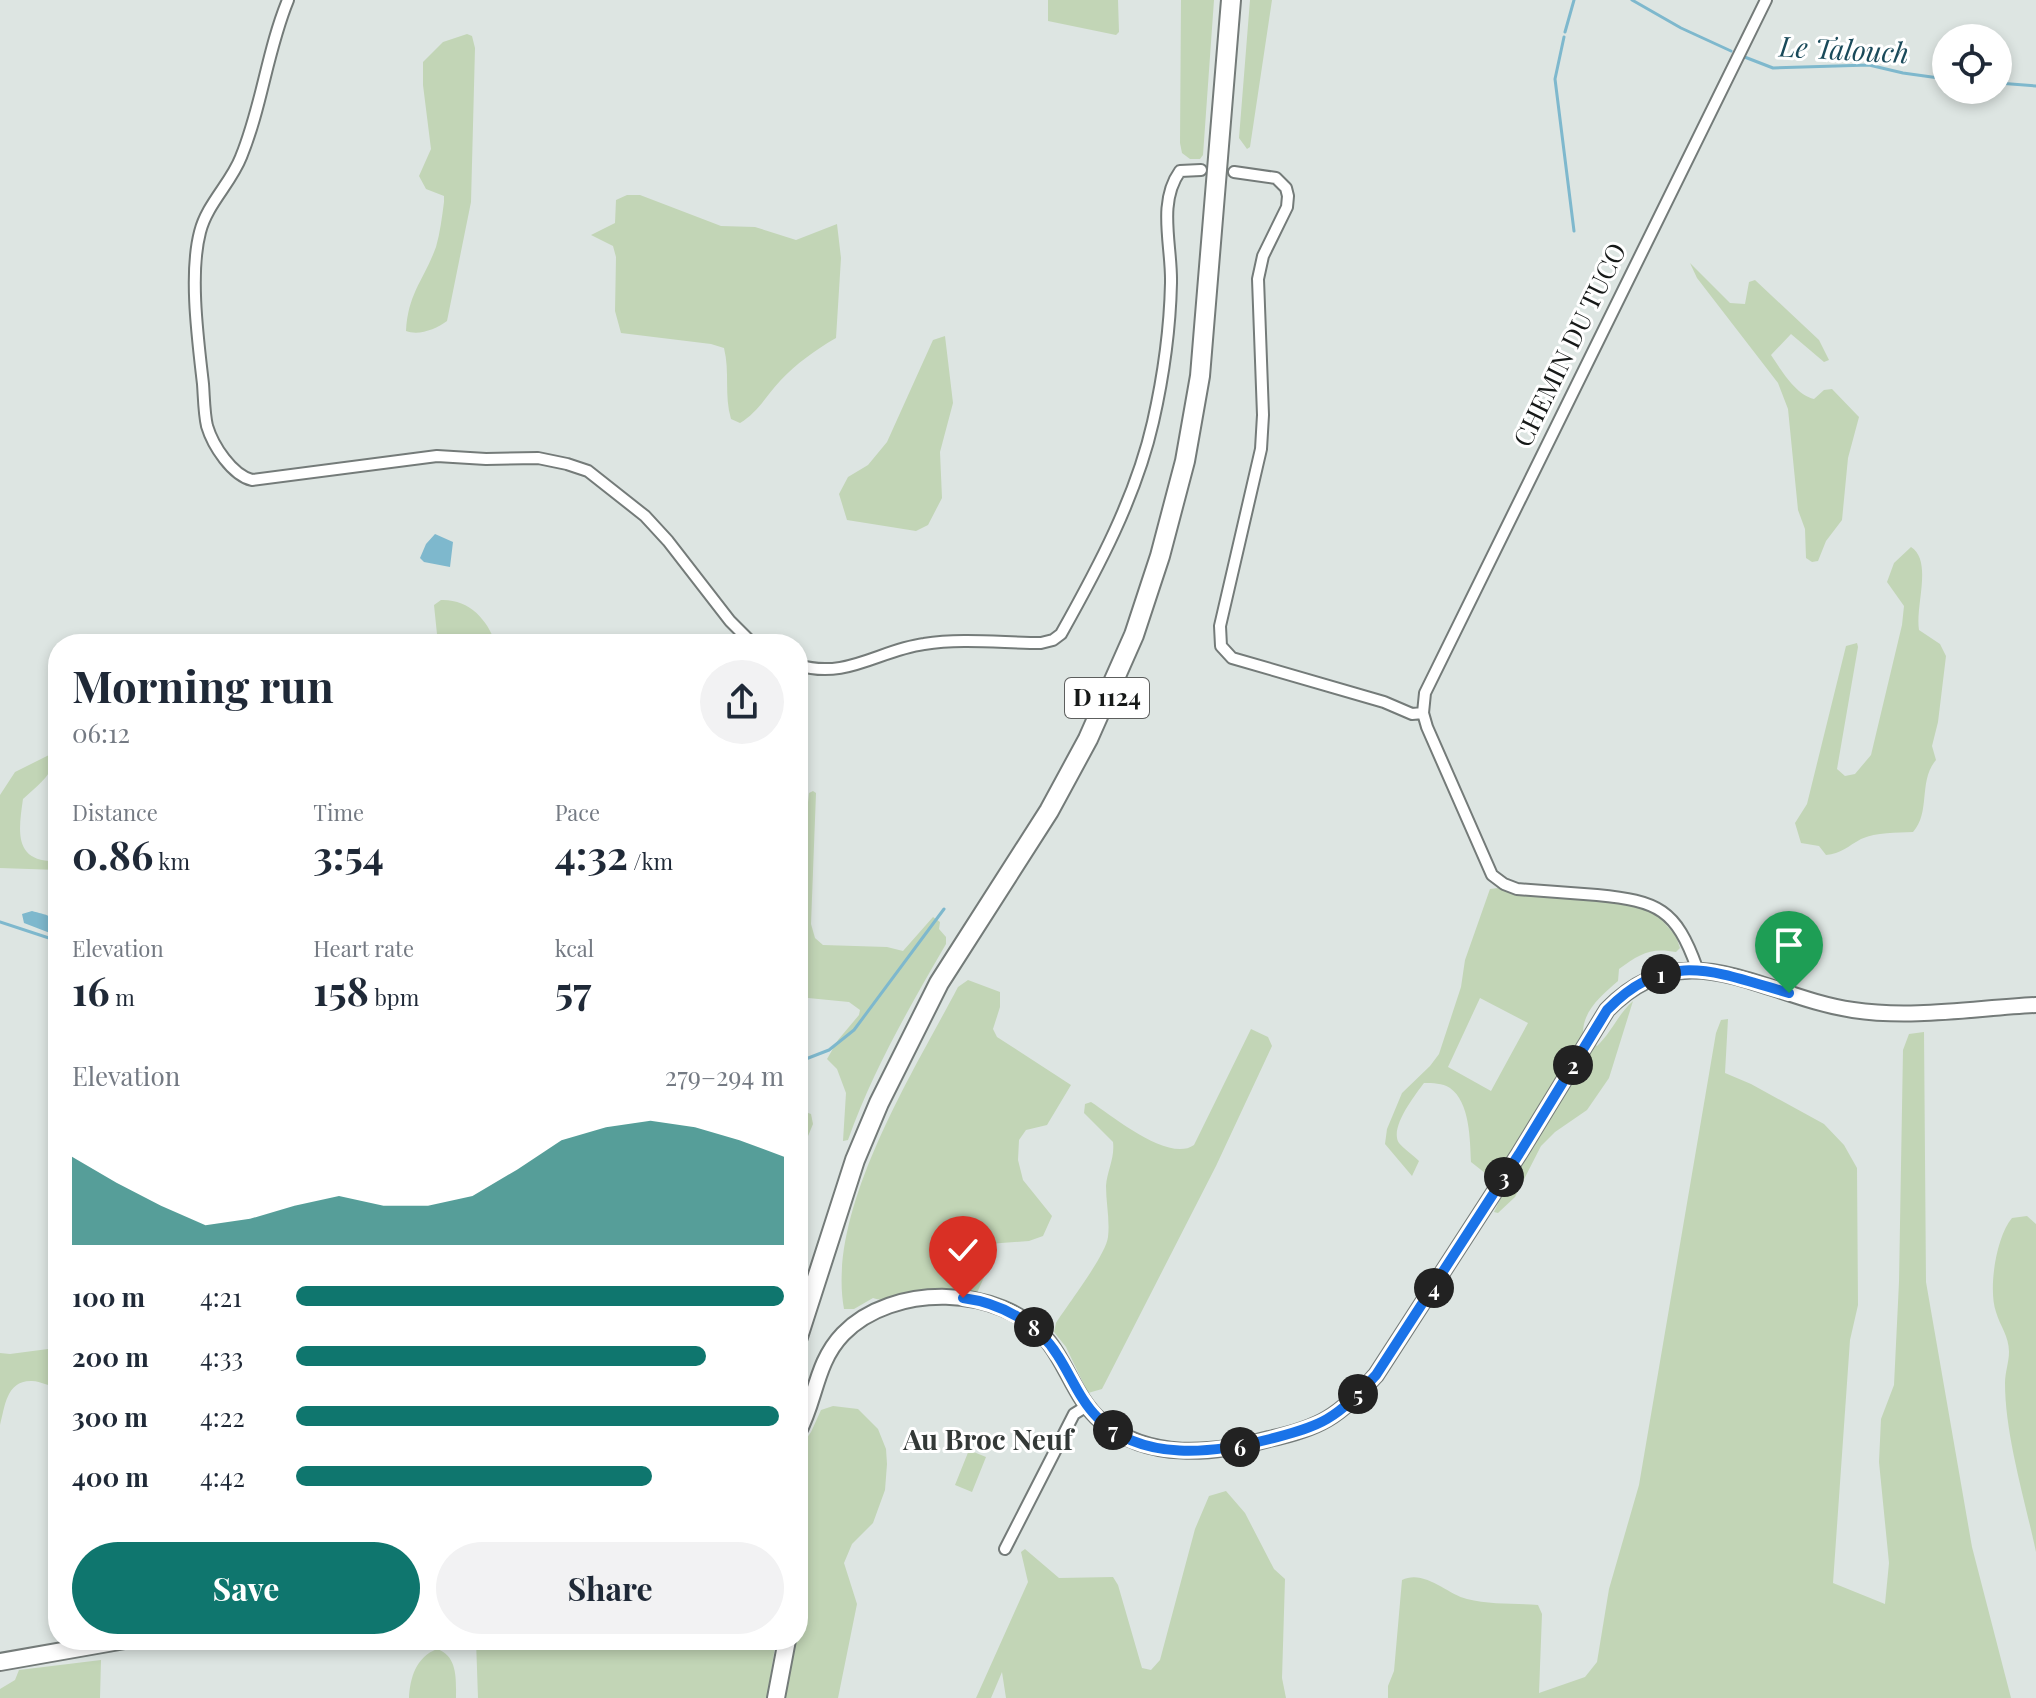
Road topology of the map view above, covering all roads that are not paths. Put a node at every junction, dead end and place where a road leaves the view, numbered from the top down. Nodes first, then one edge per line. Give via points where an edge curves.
1 (288, 0) edge
2 (1231, 0) edge
3 (1766, 0) edge
4 (1201, 170) dead end
5 (1234, 172) dead end
6 (743, 634) edge
7 (808, 666) edge
8 (1423, 713) junction
9 (1697, 968) junction
10 (2036, 1005) edge
11 (808, 1306) edge
12 (808, 1404) edge
13 (1087, 1406) junction
14 (1005, 1549) dead end
15 (68, 1650) edge
16 (785, 1650) edge
17 (0, 1662) edge
18 (776, 1698) edge

1 - 6 street via 275,31 252,129 209,212 196,250 207,425 234,471 252,480 437,456 538,458 567,464 588,471 645,516
2 - 11 highway, D 1124 via 1200,376 1160,556 1134,635 1088,739 1049,811 939,983 885,1090 855,1160
3 - 8 street, CHEMIN DU TUCO via 1431,677
4 - 7 street via 1180,171 1168,198 1168,330 1142,462 1129,501 1061,634 1041,643 922,644 862,665
5 - 8 street via 1276,178 1288,196 1258,279 1261,449 1220,626 1221,646 1232,658 1412,714
8 - 9 street via 1492,875 1517,889 1638,899 1676,925
9 - 10 main road via 1889,1014
9 - 13 main road via 1646,979 1607,1010 1396,1347 1353,1399 1326,1420 1230,1450 1186,1451 1121,1436
12 - 13 main road via 824,1360 861,1320 913,1300 944,1297 983,1301 1046,1339
13 - 14 street via 1074,1414
15 - 17 main road
16 - 18 main road

